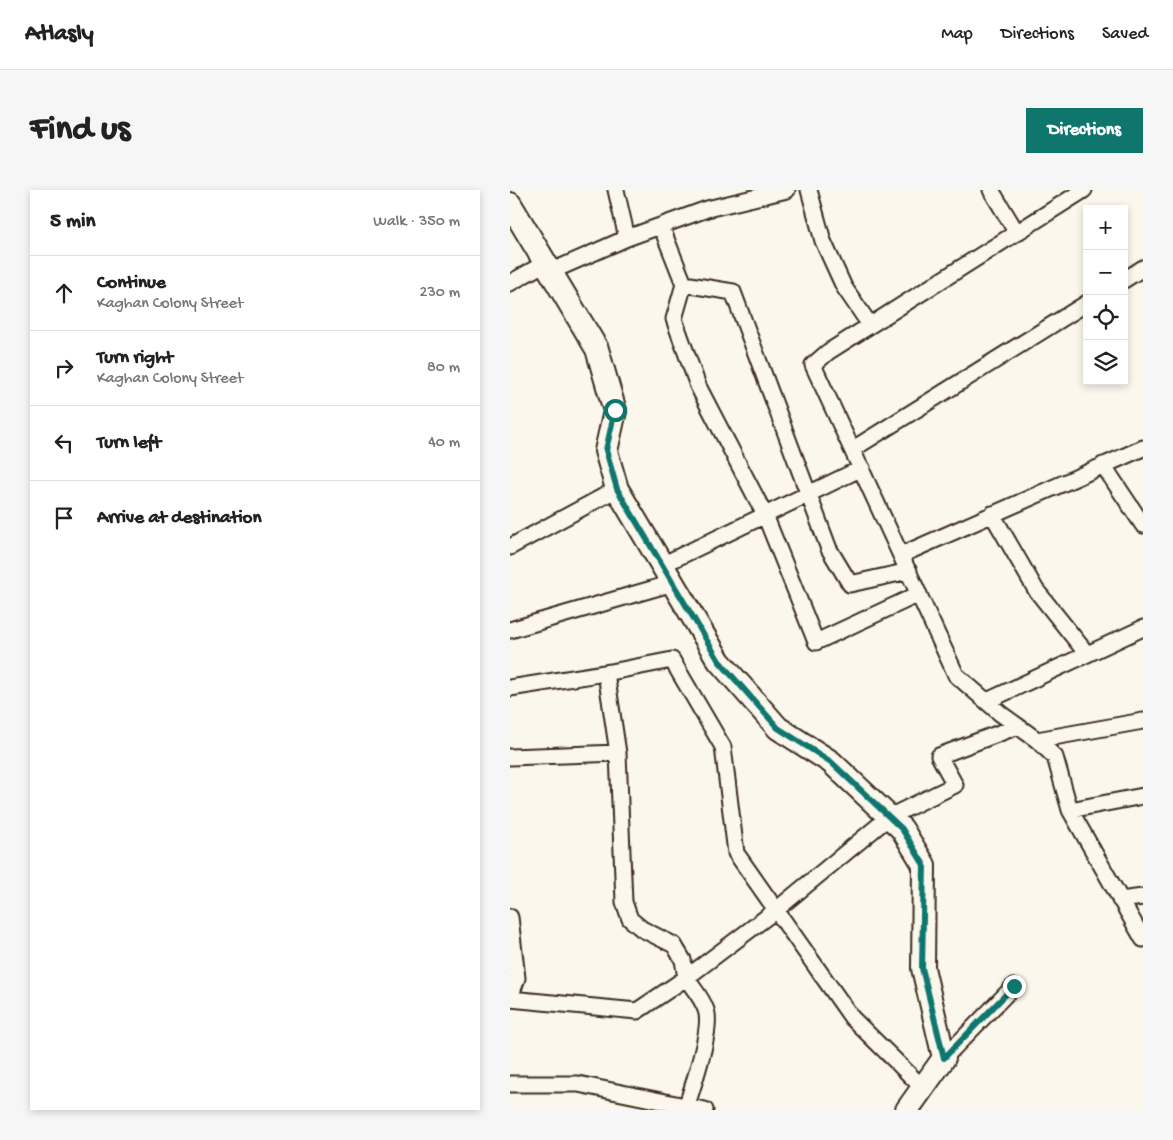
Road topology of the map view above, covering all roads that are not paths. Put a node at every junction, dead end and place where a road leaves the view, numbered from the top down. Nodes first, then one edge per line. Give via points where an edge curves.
1 (616, 190) edge
2 (787, 190) edge
3 (809, 190) edge
4 (991, 190) edge
5 (1084, 190) edge
6 (510, 204) edge
7 (661, 226) junction
8 (1017, 233) junction
9 (627, 238) junction
10 (550, 266) junction
11 (1143, 268) edge
12 (1128, 277) edge
13 (510, 283) edge
14 (684, 284) junction
15 (1083, 305) edge
16 (870, 325) junction
17 (1143, 448) edge
18 (853, 449) junction
19 (1104, 465) junction
20 (862, 468) junction
21 (617, 489) junction
22 (808, 494) junction
23 (992, 514) junction
24 (765, 515) junction
25 (1143, 525) edge
26 (510, 547) edge
27 (901, 555) junction
28 (909, 571) junction
29 (668, 574) junction
30 (919, 594) junction
31 (1143, 628) edge
32 (510, 630) edge
33 (1088, 654) junction
34 (606, 673) junction
35 (510, 688) edge
36 (986, 701) junction
37 (1143, 721) edge
38 (1018, 726) junction
39 (1037, 740) junction
40 (618, 753) junction
41 (510, 756) edge
42 (1143, 796) edge
43 (1070, 810) junction
44 (889, 817) junction
45 (1143, 897) edge
46 (1120, 900) junction
47 (776, 910) junction
48 (510, 916) edge
49 (1143, 939) edge
50 (686, 978) junction
51 (1014, 986) dead end
52 (510, 998) edge
53 (944, 1058) junction
54 (510, 1084) edge
55 (923, 1088) junction
56 (687, 1105) junction
57 (705, 1110) edge
58 (907, 1110) edge

1 - 9 street
2 - 7 street via 707,209
3 - 16 street via 827,249 844,287
4 - 8 street
5 - 8 street
6 - 10 street
7 - 9 street
7 - 14 street
8 - 16 street
9 - 10 street
10 - 13 street
10 - 21 street via 598,349 615,410 606,450
11 - 12 street
14 - 22 street via 732,292
14 - 24 street via 674,319 698,386
15 - 18 street
16 - 18 street via 813,365
17 - 19 street
18 - 20 street
19 - 23 street
19 - 25 street
20 - 22 street
20 - 27 street
21 - 26 street
21 - 29 street
22 - 24 street
22 - 28 street via 829,549 850,584
23 - 27 street
23 - 33 street via 1036,590
24 - 29 street
24 - 30 street via 816,642
27 - 28 street
28 - 30 street
29 - 32 street
29 - 44 street via 719,661 778,728 831,762
30 - 36 street via 956,675
31 - 33 street
33 - 36 street
34 - 35 street
34 - 40 street
34 - 47 street via 672,660 723,748 736,853
36 - 38 street
37 - 39 street
38 - 39 street
38 - 44 street via 939,756 955,784
39 - 43 street via 1055,757
40 - 41 street
40 - 50 street via 624,902 630,919 642,929 674,945 683,960
42 - 43 street
43 - 46 street
44 - 47 street
44 - 53 street via 902,829 924,865 922,968
45 - 46 street
46 - 49 street
47 - 50 street
47 - 55 street via 852,1018
48 - 52 street via 517,978
50 - 52 street via 637,1011
50 - 56 street via 707,1012 707,1031
51 - 53 street
53 - 55 street
54 - 56 street via 578,1084
55 - 58 street
56 - 57 street

